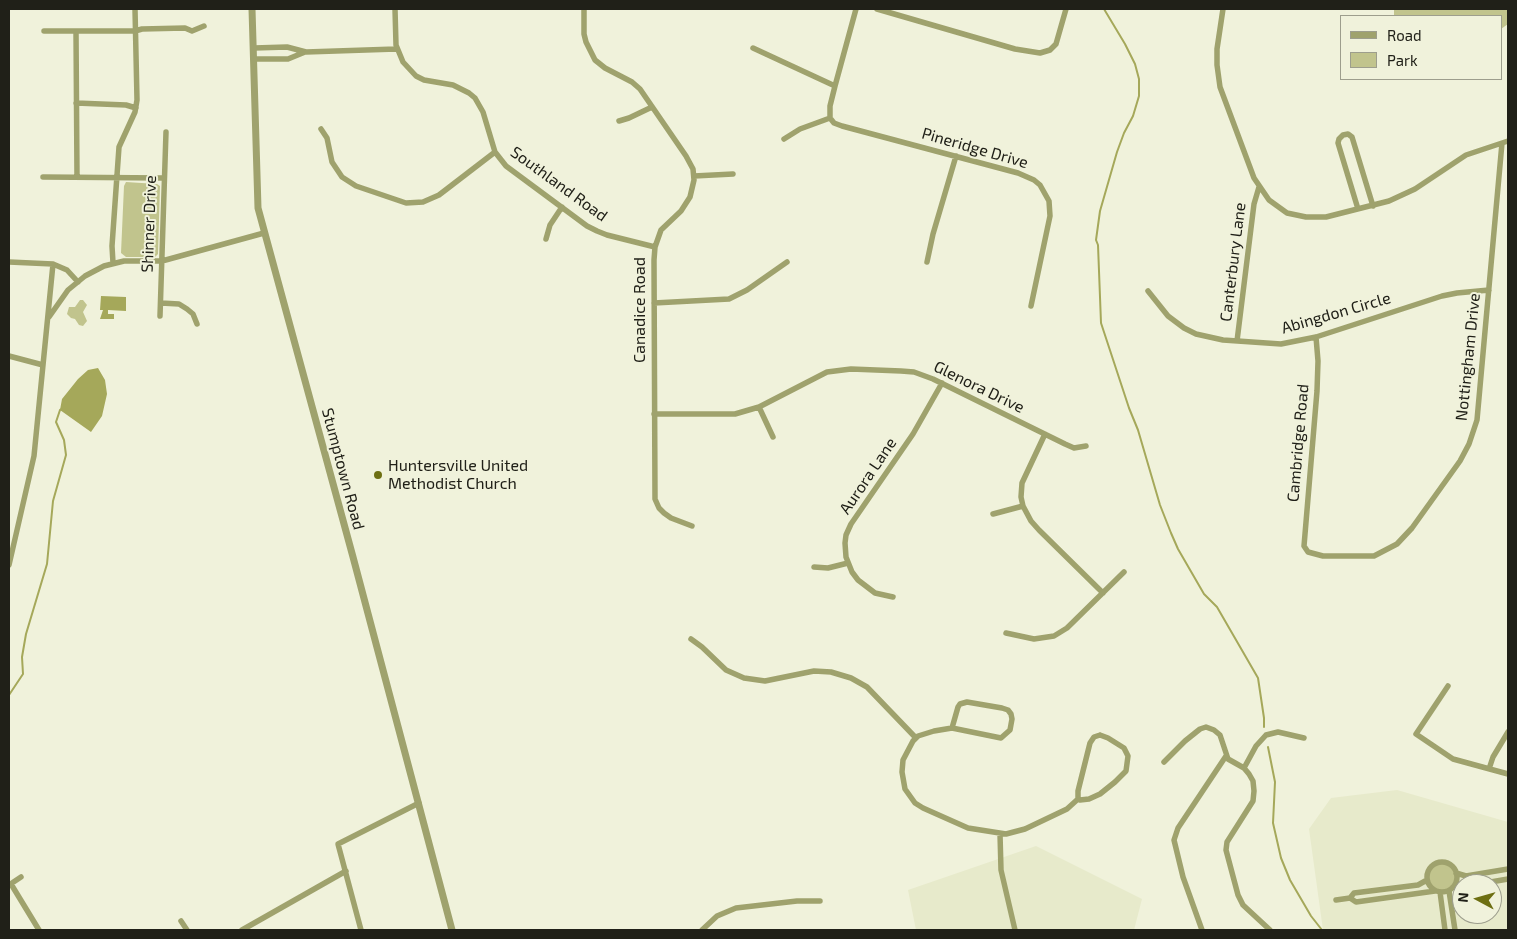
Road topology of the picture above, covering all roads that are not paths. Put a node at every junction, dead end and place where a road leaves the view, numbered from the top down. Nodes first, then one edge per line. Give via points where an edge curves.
1 (135, 9) edge
2 (252, 9) edge
3 (395, 9) edge
4 (584, 9) edge
5 (856, 9) edge
6 (878, 9) edge
7 (1066, 9) edge
8 (1223, 9) edge
9 (204, 26) dead end
10 (44, 31) dead end
11 (76, 31) junction
12 (135, 31) junction
13 (254, 48) junction
14 (753, 48) dead end
15 (396, 49) junction
16 (306, 52) junction
17 (254, 60) junction
18 (835, 86) junction
19 (76, 103) junction
20 (652, 106) junction
21 (136, 108) junction
22 (830, 118) junction
23 (618, 121) dead end
24 (321, 129) dead end
25 (166, 132) dead end
26 (784, 139) dead end
27 (1505, 142) edge
28 (495, 152) junction
29 (956, 156) junction
30 (733, 174) dead end
31 (694, 176) junction
32 (43, 177) dead end
33 (76, 177) junction
34 (117, 177) junction
35 (164, 178) junction
36 (1259, 187) junction
37 (1373, 206) junction
38 (562, 207) junction
39 (1358, 210) junction
40 (264, 233) junction
41 (546, 239) dead end
42 (655, 247) junction
43 (162, 261) junction
44 (9, 262) edge
45 (787, 262) dead end
46 (927, 262) dead end
47 (113, 263) junction
48 (53, 264) junction
49 (78, 282) junction
50 (1148, 290) dead end
51 (1489, 290) junction
52 (161, 303) junction
53 (654, 303) junction
54 (1031, 306) dead end
55 (160, 316) dead end
56 (48, 318) junction
57 (197, 324) dead end
58 (1316, 337) junction
59 (1237, 341) junction
60 (9, 356) edge
61 (43, 366) junction
62 (942, 383) junction
63 (759, 407) junction
64 (654, 414) junction
65 (1045, 434) junction
66 (773, 437) dead end
67 (1086, 446) dead end
68 (1023, 506) junction
69 (993, 514) dead end
70 (692, 526) dead end
71 (1306, 550) joint
72 (9, 560) edge
73 (848, 563) junction
74 (814, 567) dead end
75 (1124, 572) dead end
76 (1102, 593) junction
77 (893, 596) dead end
78 (1006, 633) dead end
79 (691, 639) dead end
80 (1448, 686) dead end
81 (952, 728) junction
82 (1508, 732) edge
83 (916, 738) junction
84 (1304, 738) dead end
85 (1226, 756) junction
86 (1164, 762) dead end
87 (1244, 768) junction
88 (1489, 769) junction
89 (1508, 774) edge
90 (1078, 799) junction
91 (419, 804) junction
92 (1000, 834) junction
93 (1508, 869) edge
94 (346, 871) junction
95 (1456, 873) junction
96 (21, 877) dead end
97 (1427, 880) junction
98 (10, 884) edge
99 (1451, 889) junction
100 (1437, 892) junction
101 (1350, 898) junction
102 (1336, 900) dead end
103 (820, 902) dead end
104 (181, 921) dead end
105 (39, 930) edge
106 (187, 930) edge
107 (242, 930) edge
108 (361, 930) edge
109 (452, 930) edge
110 (702, 930) edge
111 (1015, 930) edge
112 (1202, 930) edge
113 (1270, 930) edge
114 (1445, 930) edge
115 (1455, 930) edge

1 - 12 street
2 - 13 street, Stumptown Road
3 - 15 street
4 - 20 street via 584,34 595,60 632,82
5 - 18 street
6 - 7 street via 1015,49 1040,53 1056,44
8 - 36 street via 1217,49 1218,75
9 - 12 street via 192,31 184,28
10 - 11 street
11 - 12 street
11 - 19 street
12 - 21 street
13 - 16 street via 287,47
13 - 17 street, Stumptown Road
14 - 18 street
15 - 16 street
15 - 28 street, Southland Road via 416,76 461,88 475,98 483,112
16 - 17 street via 288,59
17 - 40 street, Stumptown Road via 256,194
18 - 22 street
19 - 21 street
19 - 33 street
20 - 23 street
20 - 31 street via 686,156
21 - 34 street via 120,142
22 - 26 street
22 - 29 street, Pineridge Drive via 842,126
24 - 28 street via 332,162 342,177 356,186 406,203 423,202 439,195
25 - 35 street, Shinner Drive
27 - 37 street via 1466,155 1410,192
27 - 51 street, Nottingham Drive
28 - 38 street, Southland Road via 506,166
29 - 46 street
29 - 54 street, Pineridge Drive via 1026,176 1040,185 1047,196 1050,207 1047,234
30 - 31 street
31 - 42 street, Canadice Road via 690,197 662,230
32 - 33 street
33 - 34 street
34 - 35 street
34 - 47 street
35 - 43 street, Shinner Drive
36 - 39 street via 1280,209 1297,216 1326,217
36 - 59 street, Canterbury Lane via 1254,204
37 - 39 street
37 - 39 street via 1352,137 1343,135 1338,143
38 - 41 street via 550,225
38 - 42 street, Southland Road via 608,236
40 - 43 street
40 - 91 street, Stumptown Road
42 - 53 street, Canadice Road
43 - 47 street
43 - 52 street, Shinner Drive
44 - 48 street
45 - 53 street via 729,299
47 - 49 street
48 - 49 street via 68,270
48 - 56 street
49 - 56 street via 68,290
50 - 59 street, Abingdon Circle via 1168,316 1184,328 1207,337
51 - 58 street, Abingdon Circle via 1442,296
51 - 71 street, Nottingham Drive via 1477,420 1466,451 1440,490 1407,534 1385,552 1358,557 1323,556
52 - 55 street, Shinner Drive
52 - 57 street via 179,304 193,314
53 - 64 street, Canadice Road
56 - 61 street
58 - 59 street, Abingdon Circle via 1281,344
58 - 71 street, Cambridge Road via 1318,378 1303,544
60 - 61 street
61 - 72 street via 34,456
62 - 63 street, Glenora Drive via 900,370 833,371 820,374
62 - 65 street, Glenora Drive
62 - 73 street, Aurora Lane via 913,434 851,524 845,543
63 - 64 street, Glenora Drive via 735,414
63 - 66 street
64 - 70 street, Canadice Road via 654,499 671,518
65 - 67 street, Glenora Drive via 1074,448
65 - 68 street via 1022,483
68 - 69 street
68 - 76 street via 1039,530
73 - 74 street via 828,568
73 - 77 street via 858,580 871,591
75 - 76 street
76 - 78 street via 1067,628 1054,636 1034,640
79 - 83 street via 726,670 744,678 764,681 814,671 851,678 867,687
80 - 88 street via 1416,734 1449,757
81 - 81 street via 1001,738 1010,730 1011,714 1002,708 964,702 958,707
81 - 83 street via 934,730
82 - 88 street
83 - 92 street via 906,752 902,772 905,789 915,803 968,828
84 - 87 street via 1278,732 1266,735
85 - 86 street via 1220,735 1206,727 1185,741
85 - 87 street
85 - 112 street via 1178,828 1174,840
87 - 113 street via 1253,781 1253,800 1227,842 1226,850 1243,905
88 - 89 street
90 - 90 street via 1100,794 1122,776 1128,762 1124,748 1108,738 1100,736 1092,740
90 - 92 street via 1025,829
91 - 94 street via 338,844
91 - 109 street, Stumptown Road
92 - 111 street via 1000,870
93 - 95 street via 1466,876
94 - 107 street
94 - 108 street
95 - 97 street via 1450,864 1440,862 1428,871
95 - 99 street
96 - 98 street
97 - 100 street
97 - 101 street via 1354,893
98 - 105 street
99 - 100 street
99 - 115 street
100 - 101 street via 1356,902
100 - 114 street
101 - 102 street
103 - 110 street via 797,901 736,908 717,916
104 - 106 street

